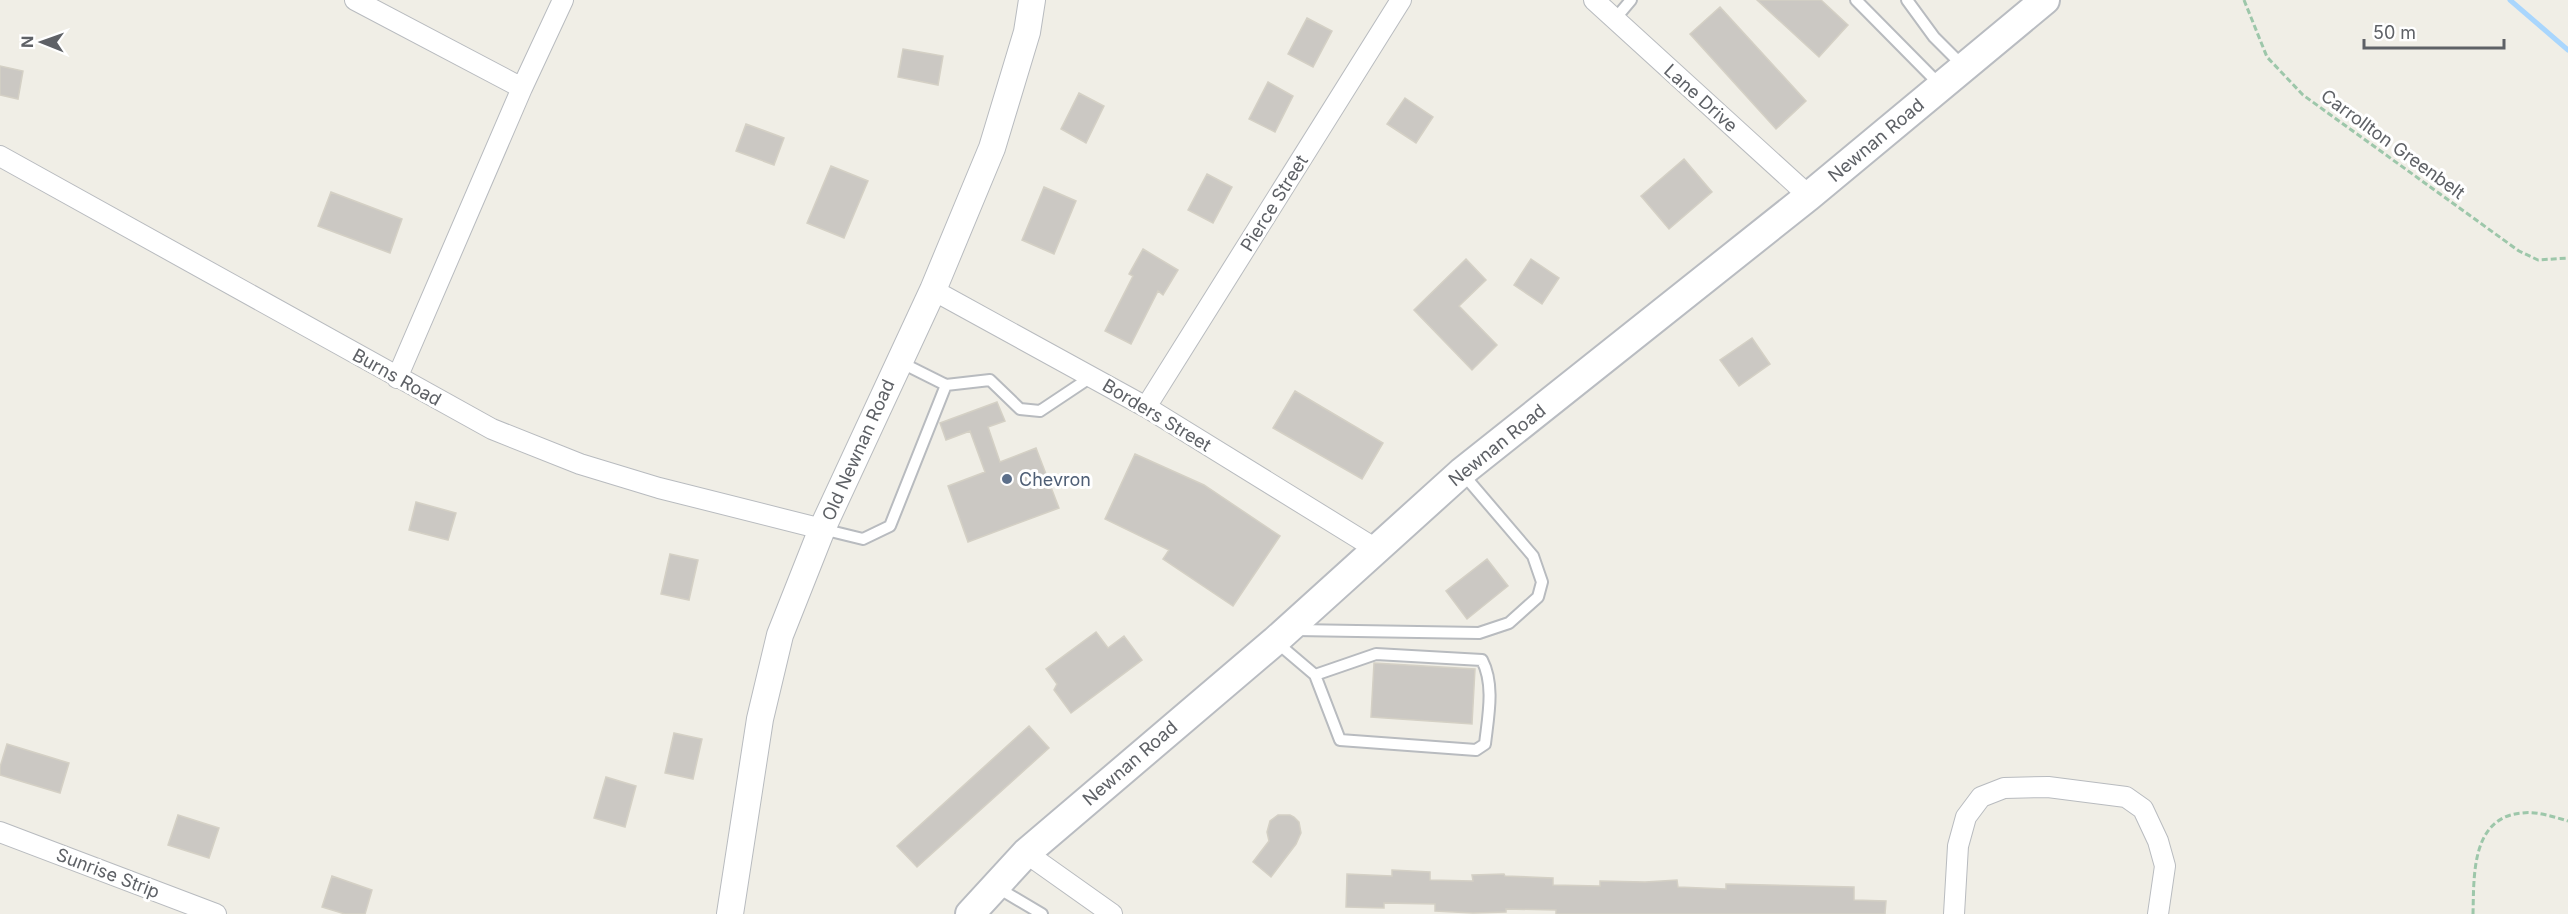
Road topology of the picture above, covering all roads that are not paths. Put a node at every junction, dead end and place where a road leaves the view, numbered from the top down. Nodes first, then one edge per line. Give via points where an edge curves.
1 (356, 0) edge
2 (563, 0) edge
3 (1032, 0) edge
4 (1401, 0) edge
5 (1594, 0) edge
6 (1631, 0) edge
7 (1856, 0) edge
8 (1907, 0) edge
9 (2035, 3) edge
10 (1615, 19) junction
11 (1964, 68) junction
12 (1941, 86) junction
13 (522, 88) junction
14 (0, 156) edge
15 (1809, 196) junction
16 (933, 290) junction
17 (898, 361) junction
18 (1091, 377) junction
19 (398, 378) junction
20 (946, 384) junction
21 (1146, 407) junction
22 (1461, 472) junction
23 (822, 529) junction
24 (1376, 549) junction
25 (1281, 635) junction
26 (1314, 675) junction
27 (0, 832) edge
28 (1026, 853) junction
29 (995, 886) junction
30 (216, 914) edge
31 (730, 914) edge
32 (970, 914) edge
33 (1042, 914) edge
34 (1112, 914) edge
35 (1954, 914) edge
36 (2158, 914) edge

1 - 13 street
2 - 13 street
3 - 16 street, Old Newnan Road via 1027,32 992,148
4 - 21 street, Pierce Street
5 - 10 street, Lane Drive
6 - 10 lane
7 - 12 lane
8 - 11 lane via 1934,37
9 - 11 main road, Newnan Road
10 - 15 street, Lane Drive
11 - 12 main road, Newnan Road
12 - 15 main road, Newnan Road
13 - 19 street
14 - 19 street, Burns Road
15 - 22 main road, Newnan Road
16 - 17 street, Old Newnan Road
16 - 18 street, Borders Street
17 - 20 lane
17 - 23 street, Old Newnan Road
18 - 20 lane via 1040,411 1020,409 990,380
18 - 21 street, Borders Street
19 - 23 street, Burns Road via 492,429 580,464
20 - 23 lane via 890,526 863,539
21 - 24 street, Borders Street
22 - 24 main road, Newnan Road
22 - 25 lane via 1533,556 1542,582 1538,597 1509,623 1479,633
23 - 31 street, Old Newnan Road via 780,635 760,719
24 - 25 main road, Newnan Road
25 - 26 lane
25 - 28 main road, Newnan Road
26 - 26 lane via 1340,740 1476,750 1485,744 1490,707 1488,672 1482,660 1376,654
27 - 30 street, Sunrise Strip
28 - 29 main road, Newnan Road
28 - 34 street
29 - 32 main road, Newnan Road
29 - 33 lane
35 - 36 street via 1958,846 1966,817 1981,797 2004,788 2048,787 2126,797 2143,809 2165,866

